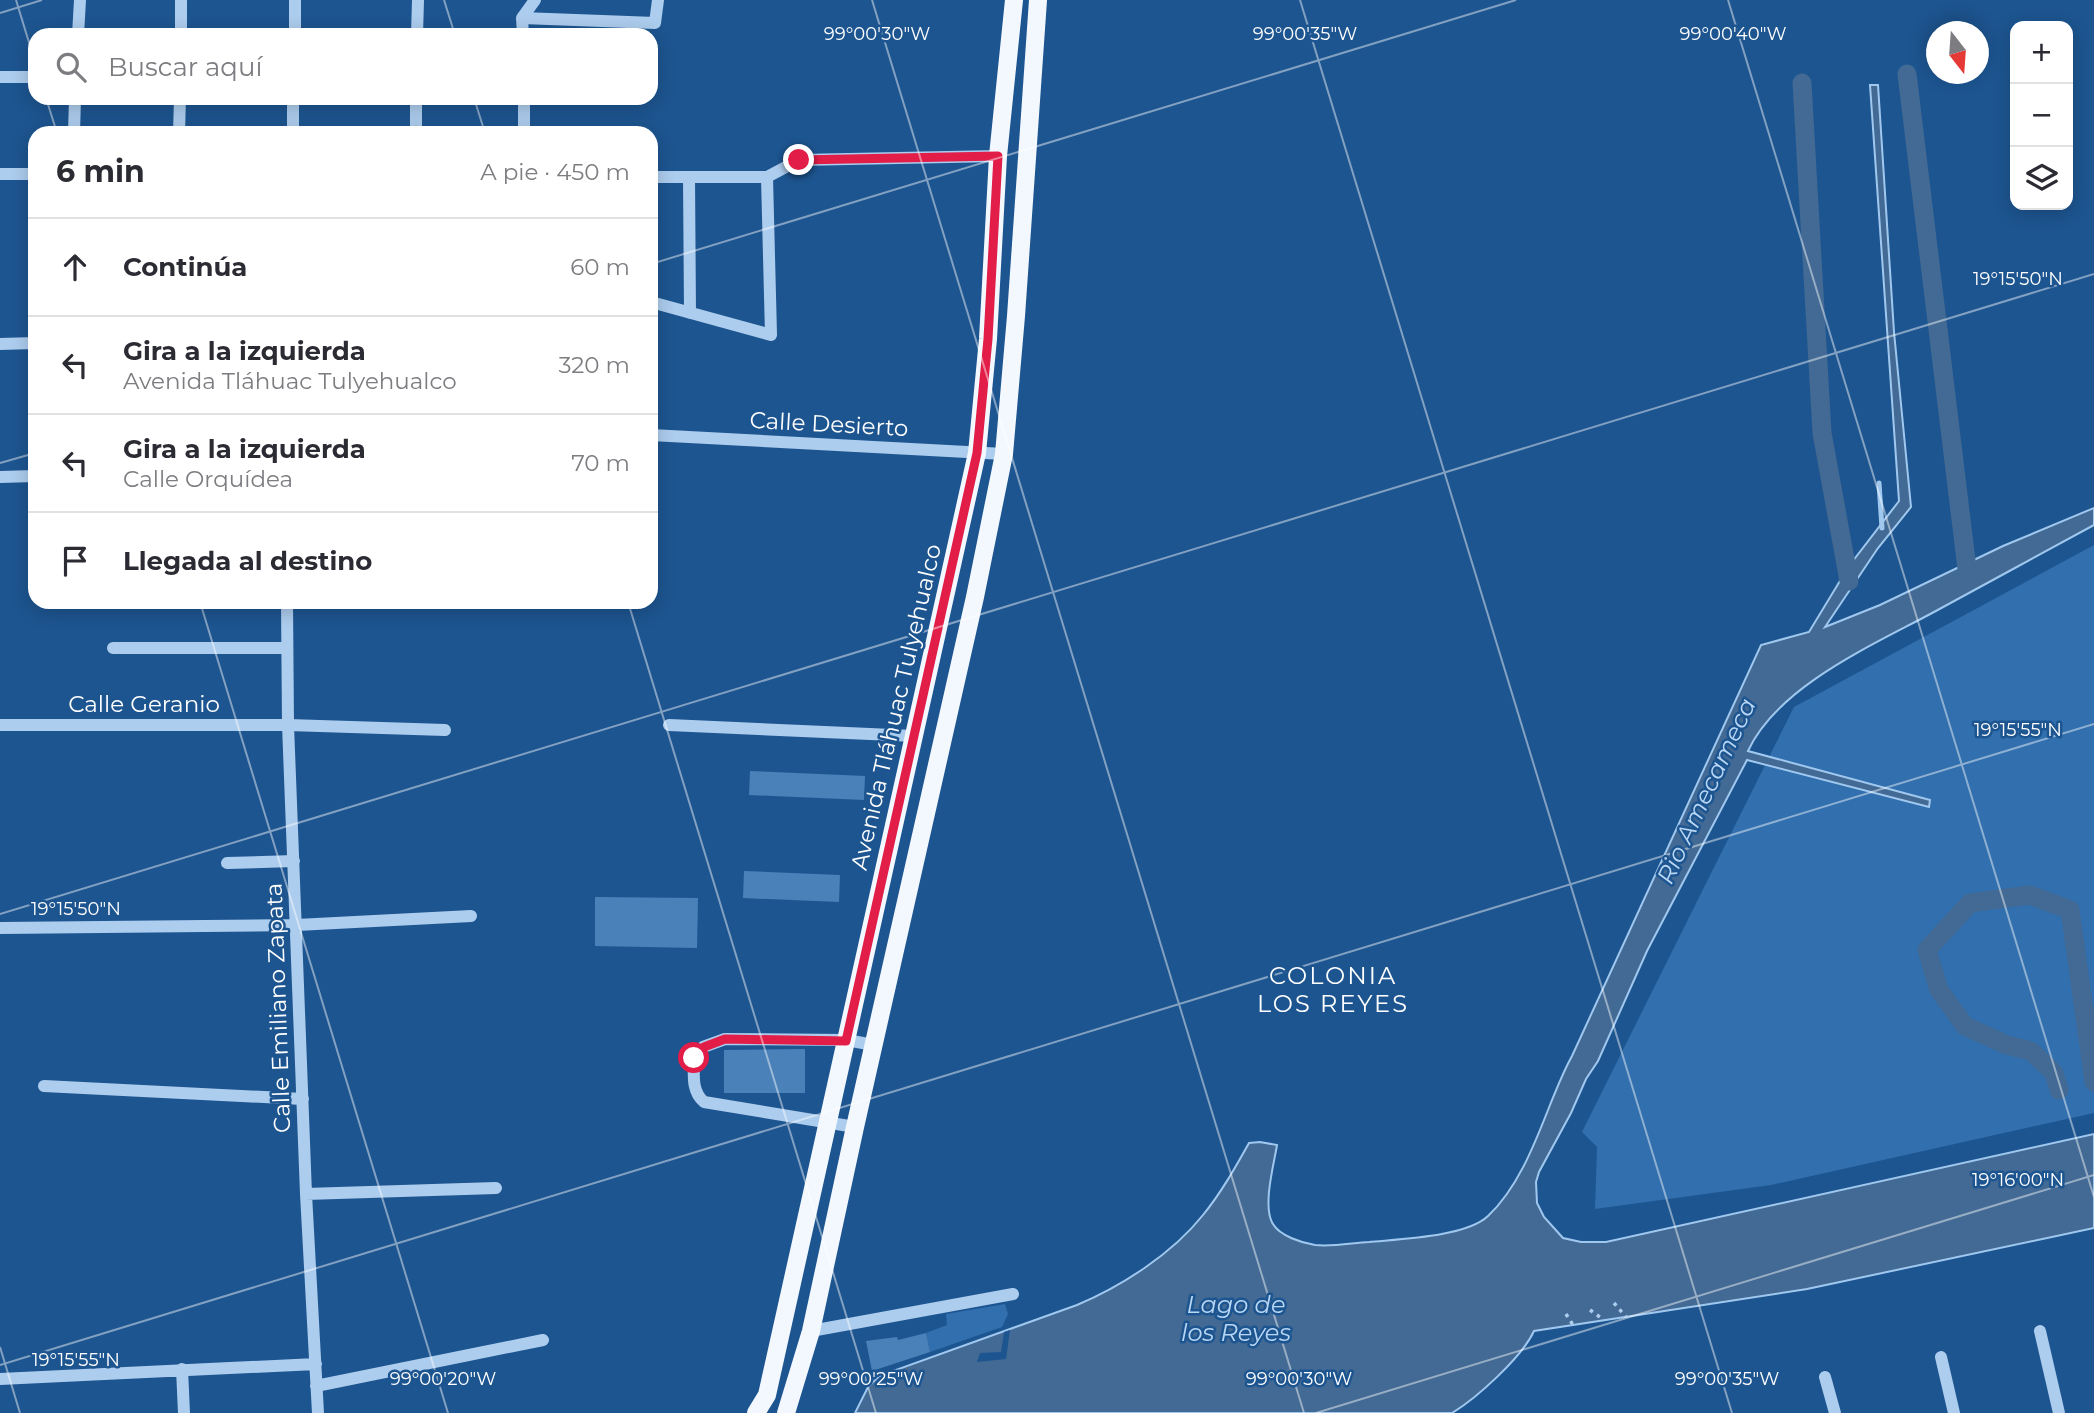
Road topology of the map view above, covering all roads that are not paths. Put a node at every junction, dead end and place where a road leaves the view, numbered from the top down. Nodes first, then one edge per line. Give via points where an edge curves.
1 (80, 0) edge
2 (181, 0) edge
3 (295, 0) edge
4 (418, 0) edge
5 (536, 0) edge
6 (658, 0) edge
7 (1014, 0) edge
8 (1038, 0) edge
9 (522, 18) junction
10 (78, 28) edge
11 (181, 28) edge
12 (295, 28) edge
13 (417, 28) edge
14 (523, 28) edge
15 (0, 77) edge
16 (28, 77) edge
17 (75, 105) edge
18 (180, 105) edge
19 (293, 105) edge
20 (416, 105) edge
21 (524, 105) edge
22 (74, 126) edge
23 (179, 126) edge
24 (293, 126) edge
25 (416, 126) edge
26 (524, 126) edge
27 (998, 156) junction
28 (0, 174) edge
29 (28, 174) edge
30 (658, 177) edge
31 (689, 177) junction
32 (767, 177) junction
33 (993, 253) junction
34 (1020, 255) junction
35 (658, 304) edge
36 (690, 313) junction
37 (28, 343) edge
38 (0, 344) edge
39 (985, 368) junction
40 (1011, 371) junction
41 (658, 435) edge
42 (977, 453) junction
43 (1004, 454) junction
44 (28, 476) edge
45 (0, 477) edge
46 (947, 590) junction
47 (975, 597) junction
48 (287, 609) edge
49 (113, 648) dead end
50 (287, 648) junction
51 (0, 724) edge
52 (288, 725) junction
53 (669, 725) dead end
54 (445, 730) dead end
55 (915, 736) junction
56 (943, 738) junction
57 (294, 861) junction
58 (227, 863) dead end
59 (471, 916) dead end
60 (297, 925) junction
61 (0, 928) edge
62 (846, 1041) junction
63 (874, 1045) junction
64 (44, 1086) dead end
65 (303, 1099) junction
66 (827, 1121) junction
67 (855, 1127) junction
68 (496, 1188) dead end
69 (306, 1194) junction
70 (1013, 1294) dead end
71 (811, 1331) junction
72 (2040, 1331) dead end
73 (543, 1340) dead end
74 (1941, 1357) dead end
75 (316, 1364) junction
76 (182, 1369) junction
77 (1825, 1377) dead end
78 (0, 1379) edge
79 (316, 1385) junction
80 (184, 1413) edge
81 (318, 1413) edge
82 (756, 1413) edge
83 (786, 1413) edge
84 (1835, 1413) edge
85 (1954, 1413) edge
86 (2059, 1413) edge

1 - 10 street
2 - 11 street
3 - 12 street
4 - 13 street
5 - 9 street
6 - 9 street via 655,23
7 - 27 main road, Avenida Tláhuac Tulyehualco
8 - 34 main road
9 - 14 street
15 - 16 street
17 - 22 street
18 - 23 street
19 - 24 street
20 - 25 street
21 - 26 street
27 - 32 street via 799,160
27 - 33 main road, Avenida Tláhuac Tulyehualco
28 - 29 street
30 - 31 street
31 - 32 street
31 - 36 street
32 - 36 street via 771,335
33 - 34 main road
33 - 39 main road, Avenida Tláhuac Tulyehualco
34 - 40 main road
35 - 36 street
37 - 38 street
39 - 40 main road
39 - 42 main road, Avenida Tláhuac Tulyehualco
40 - 43 main road
41 - 42 street, Calle Desierto
42 - 43 street, Calle Desierto
42 - 46 main road, Avenida Tláhuac Tulyehualco
43 - 47 main road
44 - 45 street
46 - 47 main road
46 - 55 main road, Avenida Tláhuac Tulyehualco
47 - 56 main road
48 - 50 street, Calle Emiliano Zapata
49 - 50 street
50 - 52 street, Calle Emiliano Zapata
51 - 52 street, Calle Geranio
52 - 54 street, Calle Geranio
52 - 57 street, Calle Emiliano Zapata
53 - 55 street
55 - 56 main road
55 - 62 main road, Avenida Tláhuac Tulyehualco
56 - 63 main road
57 - 58 street
57 - 60 street, Calle Emiliano Zapata
59 - 60 street
60 - 61 street
60 - 65 street, Calle Emiliano Zapata
62 - 63 street
62 - 66 main road, Avenida Tláhuac Tulyehualco
62 - 66 street via 725,1039 704,1047 694,1058 696,1095 704,1102
63 - 67 main road
64 - 65 street
65 - 69 street, Calle Emiliano Zapata
66 - 67 street
66 - 82 main road, Avenida Tláhuac Tulyehualco via 766,1395
67 - 71 main road
68 - 69 street
69 - 75 street, Calle Emiliano Zapata
70 - 71 street
71 - 83 main road
72 - 86 street
73 - 79 street
74 - 85 street
75 - 76 street
75 - 79 street, Calle Emiliano Zapata
76 - 78 street
76 - 80 street
77 - 84 street
79 - 81 street, Calle Emiliano Zapata

